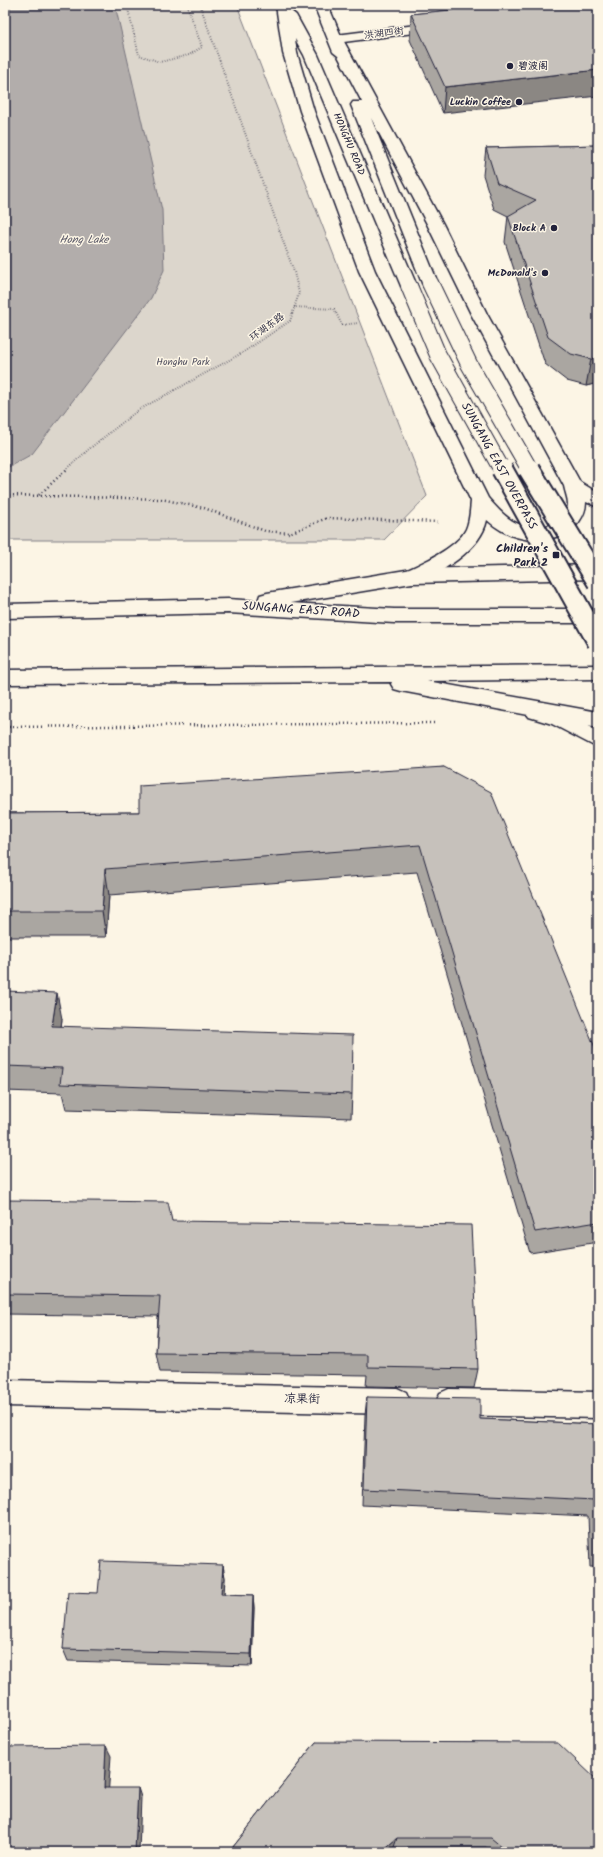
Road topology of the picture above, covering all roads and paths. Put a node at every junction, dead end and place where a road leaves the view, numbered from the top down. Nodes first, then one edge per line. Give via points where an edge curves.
1 (127, 5) edge
2 (187, 5) edge
3 (200, 5) edge
4 (283, 5) edge
5 (321, 5) edge
6 (452, 24) edge
7 (336, 39) junction
8 (430, 283) joint
9 (408, 286) joint
10 (294, 307) junction
11 (360, 323) dead end
12 (573, 486) junction
13 (5, 495) edge
14 (39, 495) junction
15 (480, 500) junction
16 (598, 501) edge
17 (440, 522) dead end
18 (598, 572) edge
19 (412, 576) junction
20 (598, 582) edge
21 (228, 606) junction
22 (5, 611) edge
23 (598, 616) edge
24 (598, 642) edge
25 (598, 672) edge
26 (357, 676) junction
27 (5, 677) edge
28 (523, 708) junction
29 (598, 720) edge
30 (438, 723) dead end
31 (5, 727) edge
32 (598, 740) edge
33 (5, 1393) edge
34 (598, 1405) edge

1 - 2 path via 139,55 160,62 189,55 202,47
3 - 10 path, 环湖东路 via 294,272 299,293
4 - 9 street, HONGHU ROAD via 311,55
4 - 15 street via 290,52 307,111 367,271
5 - 7 street, HONGHU ROAD
6 - 7 street, 洪湖四街
7 - 8 street, HONGHU ROAD via 365,125
7 - 12 street via 435,224 479,314
8 - 20 street, SUNGANG EAST OVERPASS, bridge via 469,364 514,444
9 - 24 street, SUNGANG EAST OVERPASS, bridge via 438,355
10 - 11 path via 334,309 342,326
10 - 14 path, 环湖东路 via 290,321 235,357 138,411 89,449
12 - 15 street via 577,505 571,520 561,530 541,534 520,532 494,517
12 - 16 street
13 - 14 path
14 - 17 path via 161,499 204,508 265,531 290,533 327,518
15 - 19 street via 476,529 464,544 437,564
18 - 19 street
19 - 21 street
21 - 22 street, SUNGANG EAST ROAD
21 - 23 street, SUNGANG EAST ROAD via 394,616
25 - 26 street
26 - 27 street
26 - 28 street
28 - 29 street
28 - 32 street via 560,720
30 - 31 path
33 - 34 street, 凉果街

